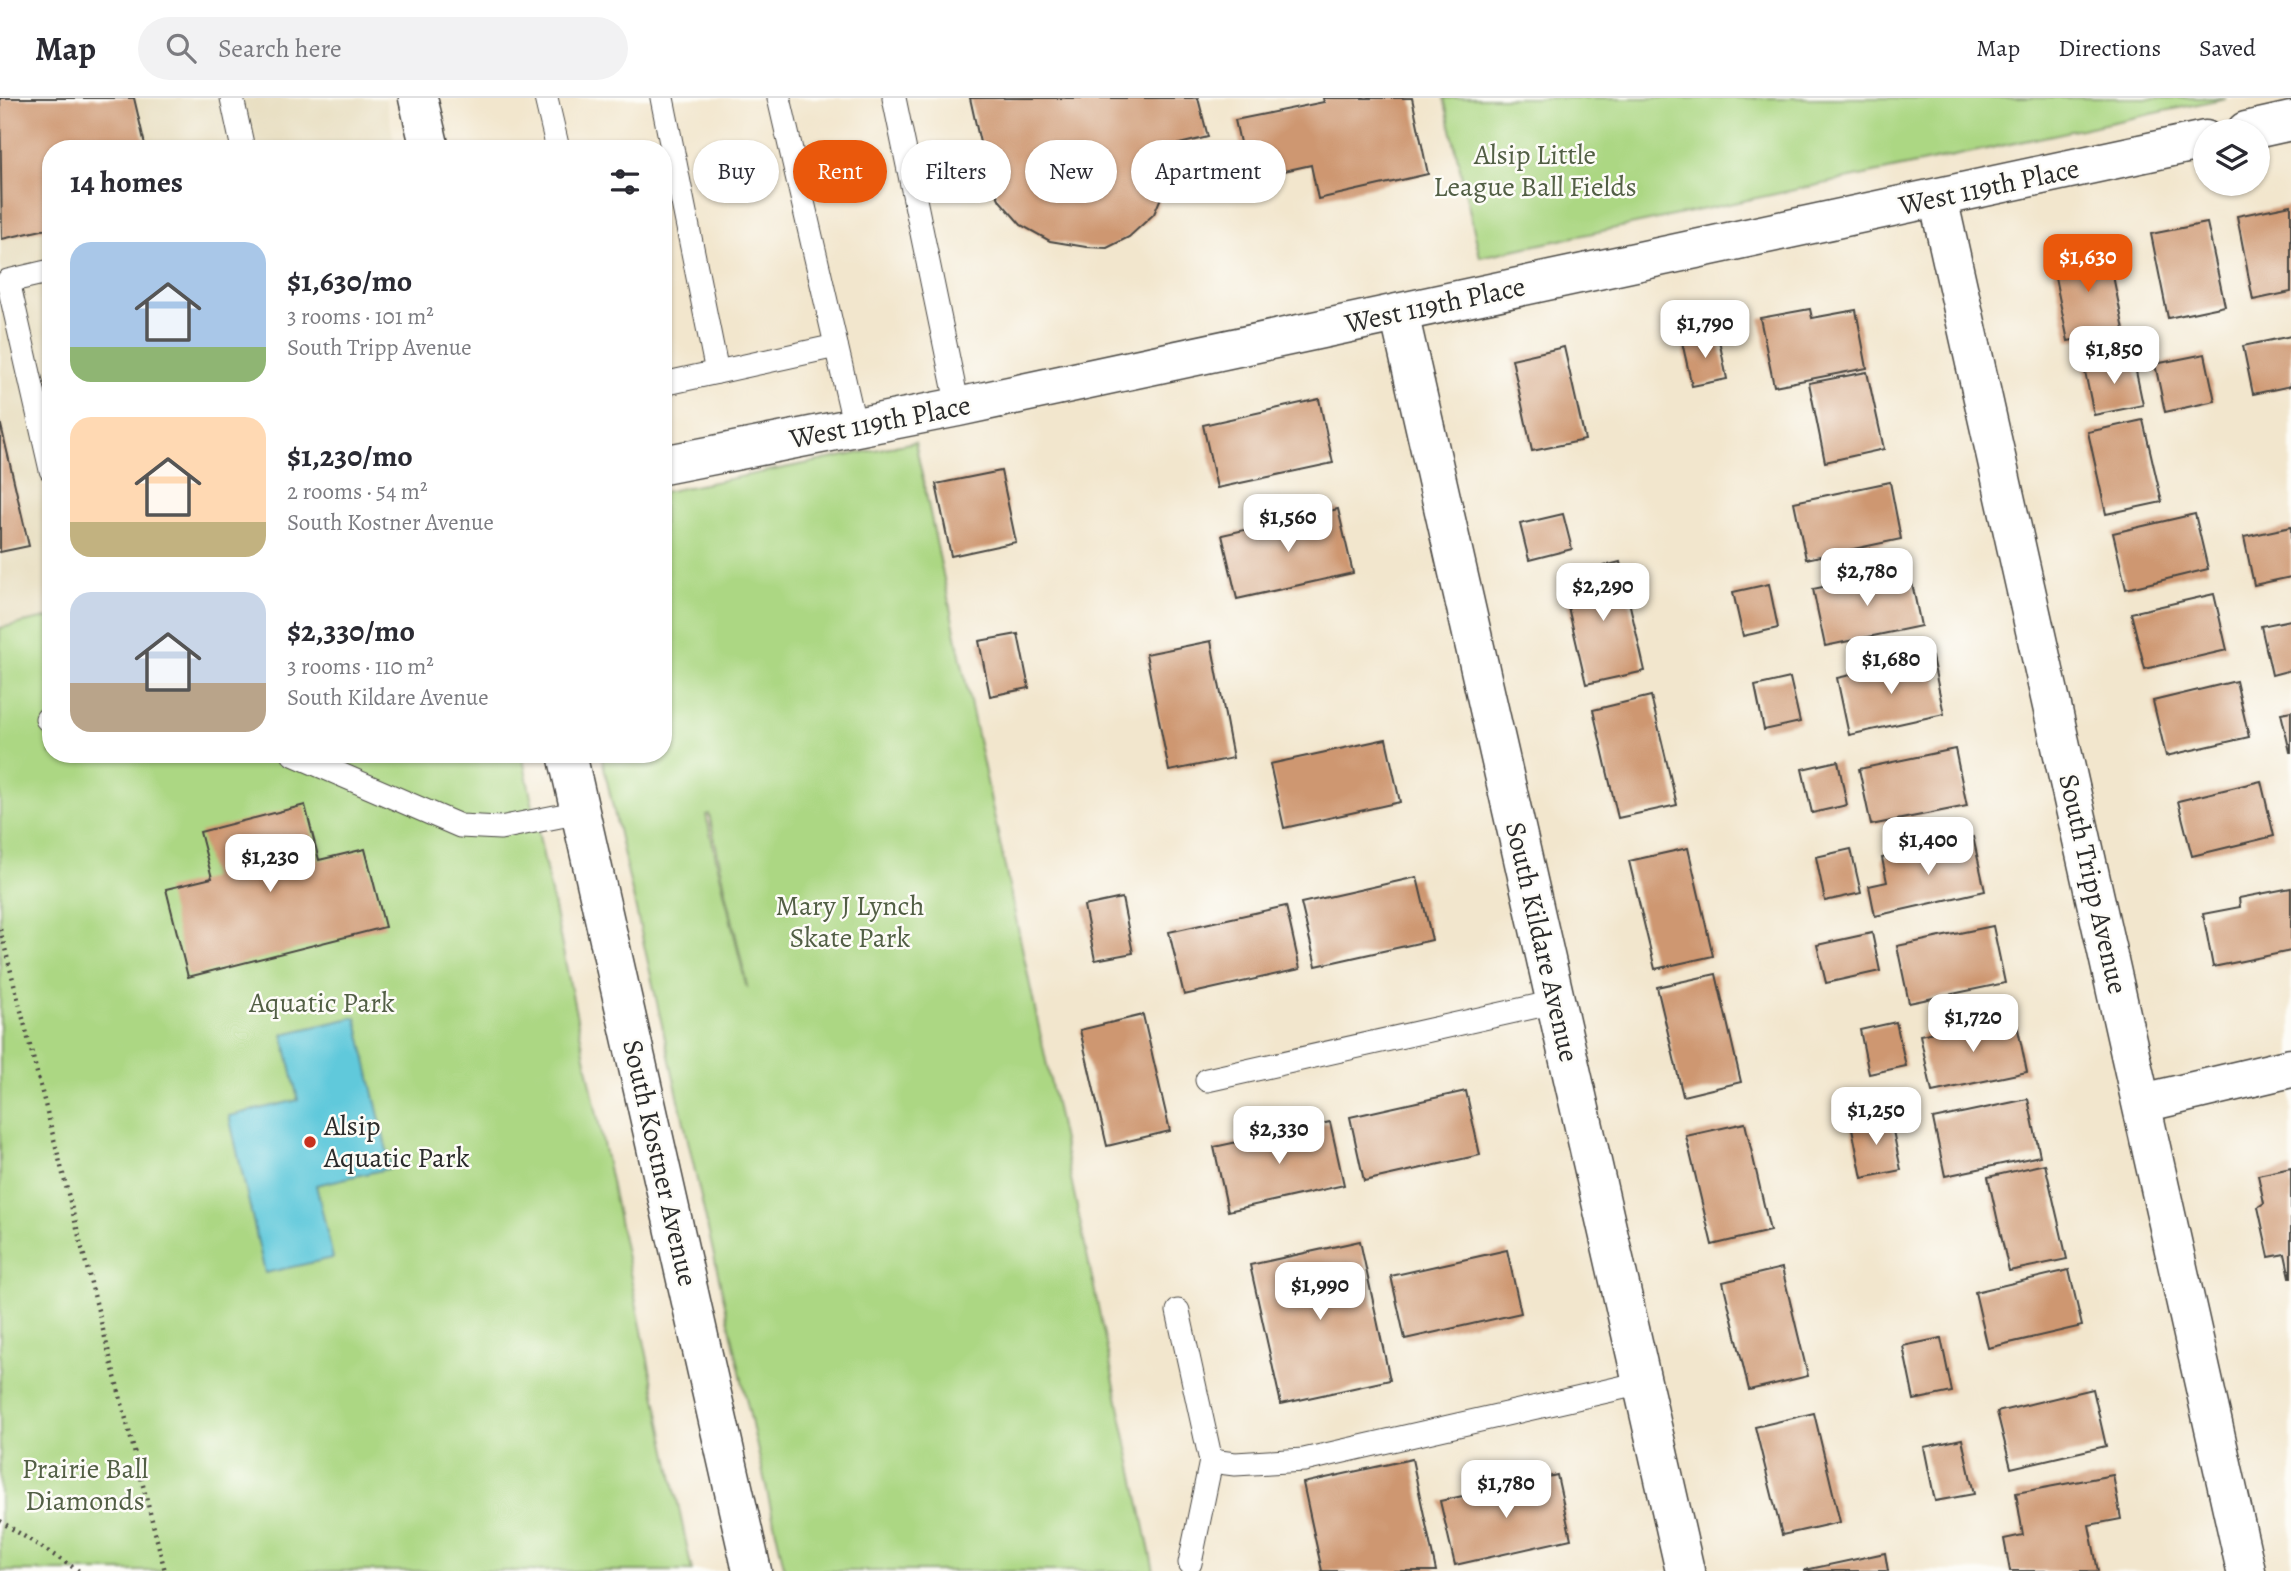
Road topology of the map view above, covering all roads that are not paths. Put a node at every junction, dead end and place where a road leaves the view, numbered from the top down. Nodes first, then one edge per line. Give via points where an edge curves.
1 (232, 98) edge
2 (418, 98) edge
3 (546, 98) edge
4 (662, 98) edge
5 (779, 98) edge
6 (894, 98) edge
7 (2291, 121) edge
8 (2270, 126) edge
9 (241, 140) edge
10 (428, 140) edge
11 (556, 140) edge
12 (670, 140) edge
13 (2193, 143) edge
14 (672, 148) edge
15 (1938, 198) junction
16 (42, 273) edge
17 (1399, 313) junction
18 (836, 346) junction
19 (717, 372) junction
20 (672, 382) edge
21 (958, 407) junction
22 (855, 428) junction
23 (42, 430) edge
24 (672, 463) edge
25 (314, 763) edge
26 (569, 763) edge
27 (580, 812) junction
28 (1555, 1002) junction
29 (2291, 1069) edge
30 (1207, 1080) dead end
31 (2143, 1102) junction
32 (1178, 1311) dead end
33 (1642, 1383) junction
34 (1210, 1461) junction
35 (1190, 1563) dead end
36 (752, 1571) edge
37 (1685, 1571) edge
38 (2246, 1571) edge

1 - 9 lane
2 - 10 street
3 - 11 lane
4 - 12 lane
5 - 18 lane
6 - 21 lane
7 - 8 street
13 - 15 street, West 119th Place
14 - 19 lane
15 - 17 street, West 119th Place
15 - 31 street, South Tripp Avenue
16 - 23 lane via 8,281
17 - 21 street, West 119th Place
17 - 28 street, South Kildare Avenue
18 - 19 lane
18 - 22 lane
19 - 20 lane
21 - 22 street, West 119th Place
22 - 24 street, West 119th Place
25 - 27 lane via 460,826 500,828
26 - 27 street, South Kostner Avenue
27 - 36 street, South Kostner Avenue
28 - 30 lane
28 - 33 street, South Kildare Avenue
29 - 31 street
31 - 38 street, South Tripp Avenue
32 - 34 lane
33 - 34 lane via 1304,1460
33 - 37 street, South Kildare Avenue
34 - 35 lane

